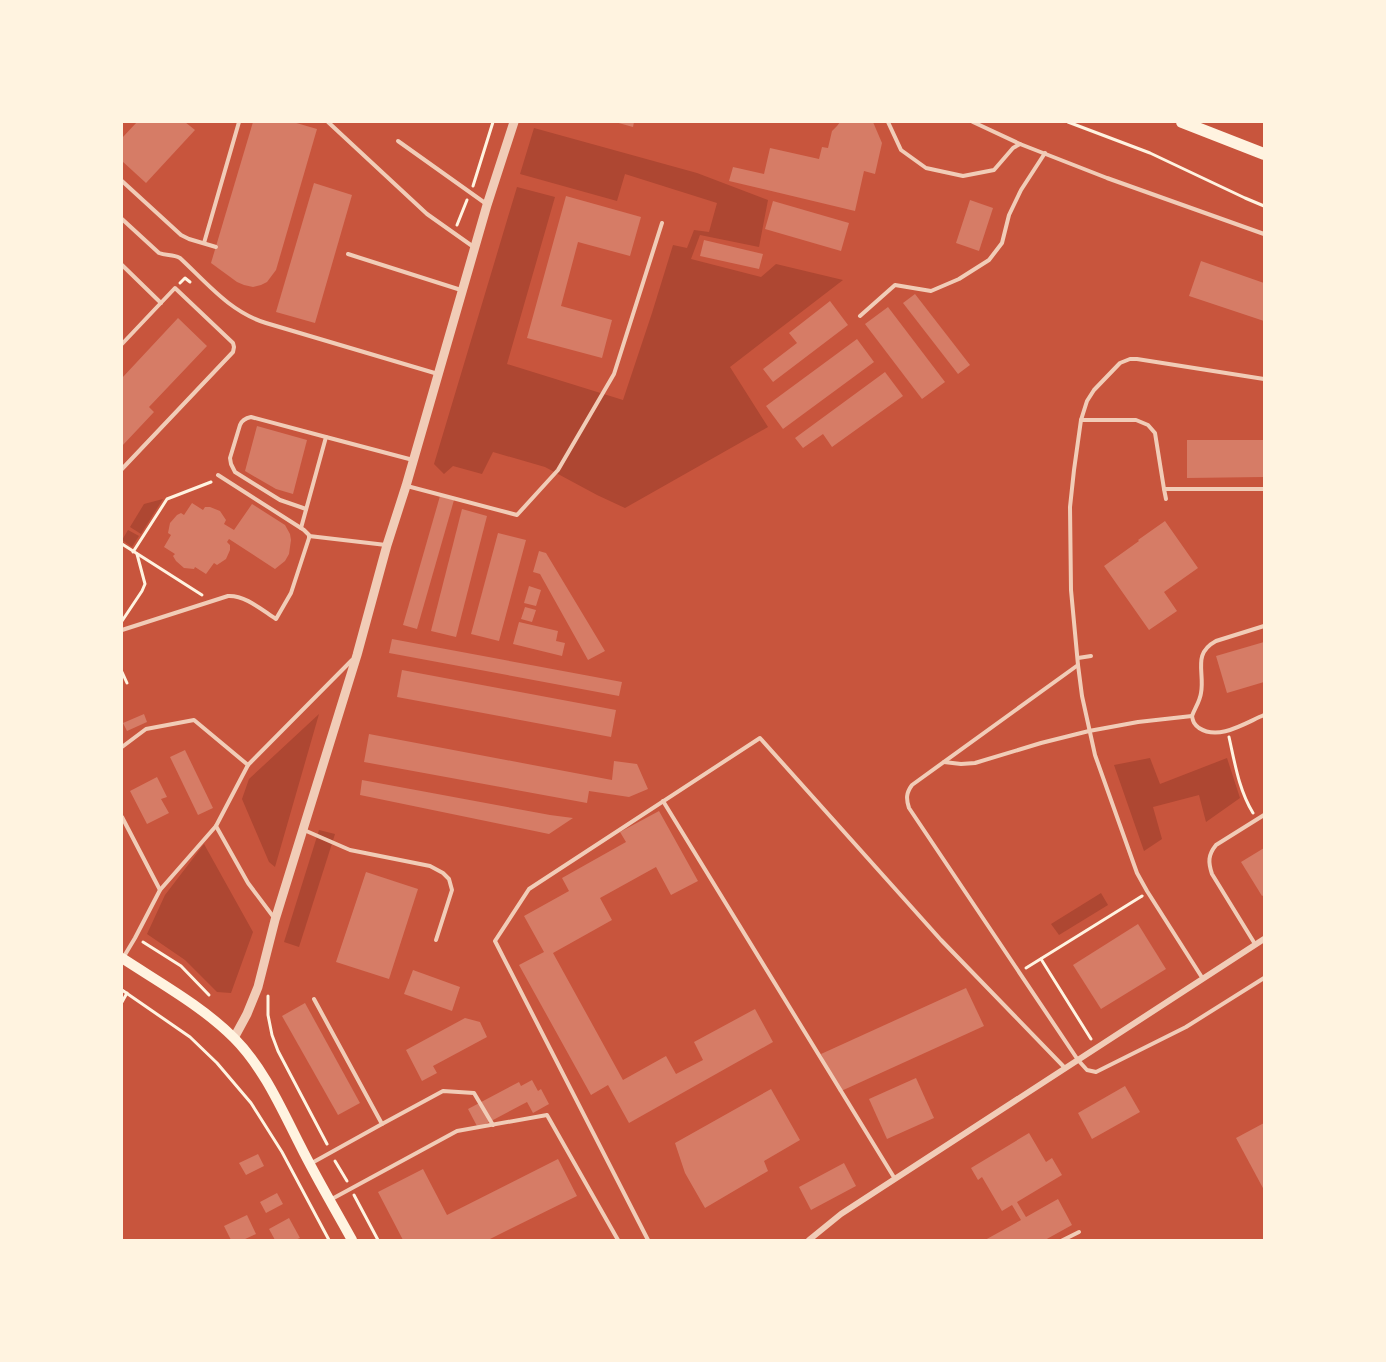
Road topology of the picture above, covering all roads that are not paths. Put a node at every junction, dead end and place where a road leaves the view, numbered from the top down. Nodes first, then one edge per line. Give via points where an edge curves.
1 (239, 122) edge
2 (328, 122) edge
3 (514, 122) edge
4 (888, 122) edge
5 (973, 122) edge
6 (1182, 122) edge
7 (398, 141) dead end
8 (1020, 144) junction
9 (1044, 153) junction
10 (1264, 154) edge
11 (122, 181) edge
12 (487, 205) junction
13 (122, 219) edge
14 (662, 223) dead end
15 (1264, 234) edge
16 (204, 243) junction
17 (216, 247) dead end
18 (475, 248) junction
19 (348, 254) dead end
20 (122, 265) edge
21 (462, 290) junction
22 (161, 303) junction
23 (860, 316) dead end
24 (122, 344) edge
25 (438, 374) junction
26 (1264, 379) edge
27 (1081, 420) junction
28 (326, 437) junction
29 (413, 460) junction
30 (122, 469) edge
31 (220, 477) road end
32 (406, 486) junction
33 (1164, 489) junction
34 (1264, 489) edge
35 (1166, 499) dead end
36 (306, 509) junction
37 (301, 528) junction
38 (309, 536) junction
39 (387, 545) junction
40 (1264, 626) edge
41 (122, 630) edge
42 (357, 655) junction
43 (1091, 656) dead end
44 (1078, 658) junction
45 (1078, 664) junction
46 (1264, 715) edge
47 (1192, 716) junction
48 (1089, 731) junction
49 (122, 747) edge
50 (944, 762) junction
51 (248, 765) junction
52 (663, 801) junction
53 (1264, 815) edge
54 (122, 817) edge
55 (216, 826) junction
56 (303, 830) junction
57 (160, 890) junction
58 (275, 920) junction
59 (1264, 939) edge
60 (436, 940) dead end
61 (1256, 944) junction
62 (122, 959) edge
63 (1264, 978) edge
64 (1203, 979) junction
65 (314, 999) dead end
66 (234, 1038) junction
67 (1078, 1060) junction
68 (1066, 1068) junction
69 (382, 1124) junction
70 (493, 1125) junction
71 (310, 1164) junction
72 (895, 1179) junction
73 (330, 1200) junction
74 (1078, 1232) dead end
75 (351, 1240) edge
76 (618, 1240) edge
77 (648, 1240) edge
78 (809, 1240) edge
79 (1063, 1240) edge

1 - 16 lane
2 - 18 lane via 418,206
3 - 12 street
4 - 8 lane via 901,150 926,168 963,176 994,170
5 - 8 lane
6 - 10 main road
7 - 12 lane
8 - 9 lane
9 - 15 lane
9 - 23 lane via 1020,190 1002,243 989,260 931,291 895,285
11 - 16 lane via 181,235
12 - 18 street
13 - 25 lane via 159,253 180,258 226,302 250,317
14 - 32 lane via 614,374 558,470 517,515
16 - 17 lane
18 - 21 street
19 - 21 lane
20 - 22 lane
21 - 25 street
22 - 24 lane
22 - 30 lane via 175,288 234,349
25 - 29 street
26 - 27 lane via 1130,359 1115,367 1094,390
27 - 33 lane via 1136,420 1148,424 1155,434
27 - 44 lane via 1071,507 1071,590
28 - 29 lane
28 - 36 lane
28 - 36 lane via 251,417 241,422 230,458 239,475 285,503
29 - 32 street
31 - 37 lane
32 - 39 street
33 - 34 lane
33 - 35 lane
36 - 37 lane
37 - 38 lane
38 - 39 lane
38 - 41 lane via 293,588 276,619 237,596 224,596
39 - 42 street
40 - 47 lane via 1216,641 1205,650 1202,692
42 - 51 lane
42 - 56 street
43 - 44 lane
44 - 45 lane
45 - 48 lane
45 - 50 lane
46 - 47 lane via 1216,733 1196,726
47 - 48 lane
48 - 50 lane via 975,763
48 - 64 lane via 1137,873
49 - 51 lane via 146,729 194,720
50 - 67 lane via 912,785 906,802
51 - 55 lane
52 - 68 lane via 760,738 941,940
52 - 72 lane
52 - 77 lane via 529,889 495,941
53 - 61 lane via 1216,845 1209,865
54 - 57 lane
55 - 57 lane
55 - 58 lane via 248,883
56 - 58 street
56 - 60 lane via 350,850 430,866 443,873 452,890
57 - 62 lane
58 - 66 street via 258,987
59 - 61 street
61 - 64 street
62 - 66 main road via 199,1008
63 - 67 lane via 1186,1027 1096,1072 1087,1070
64 - 67 street
65 - 69 lane
66 - 71 main road via 266,1080
67 - 68 street
68 - 72 street
69 - 70 lane via 443,1092 474,1093
69 - 71 lane
70 - 73 lane via 457,1131
70 - 76 lane via 547,1115
71 - 73 main road
72 - 78 street
73 - 75 main road
74 - 79 lane

